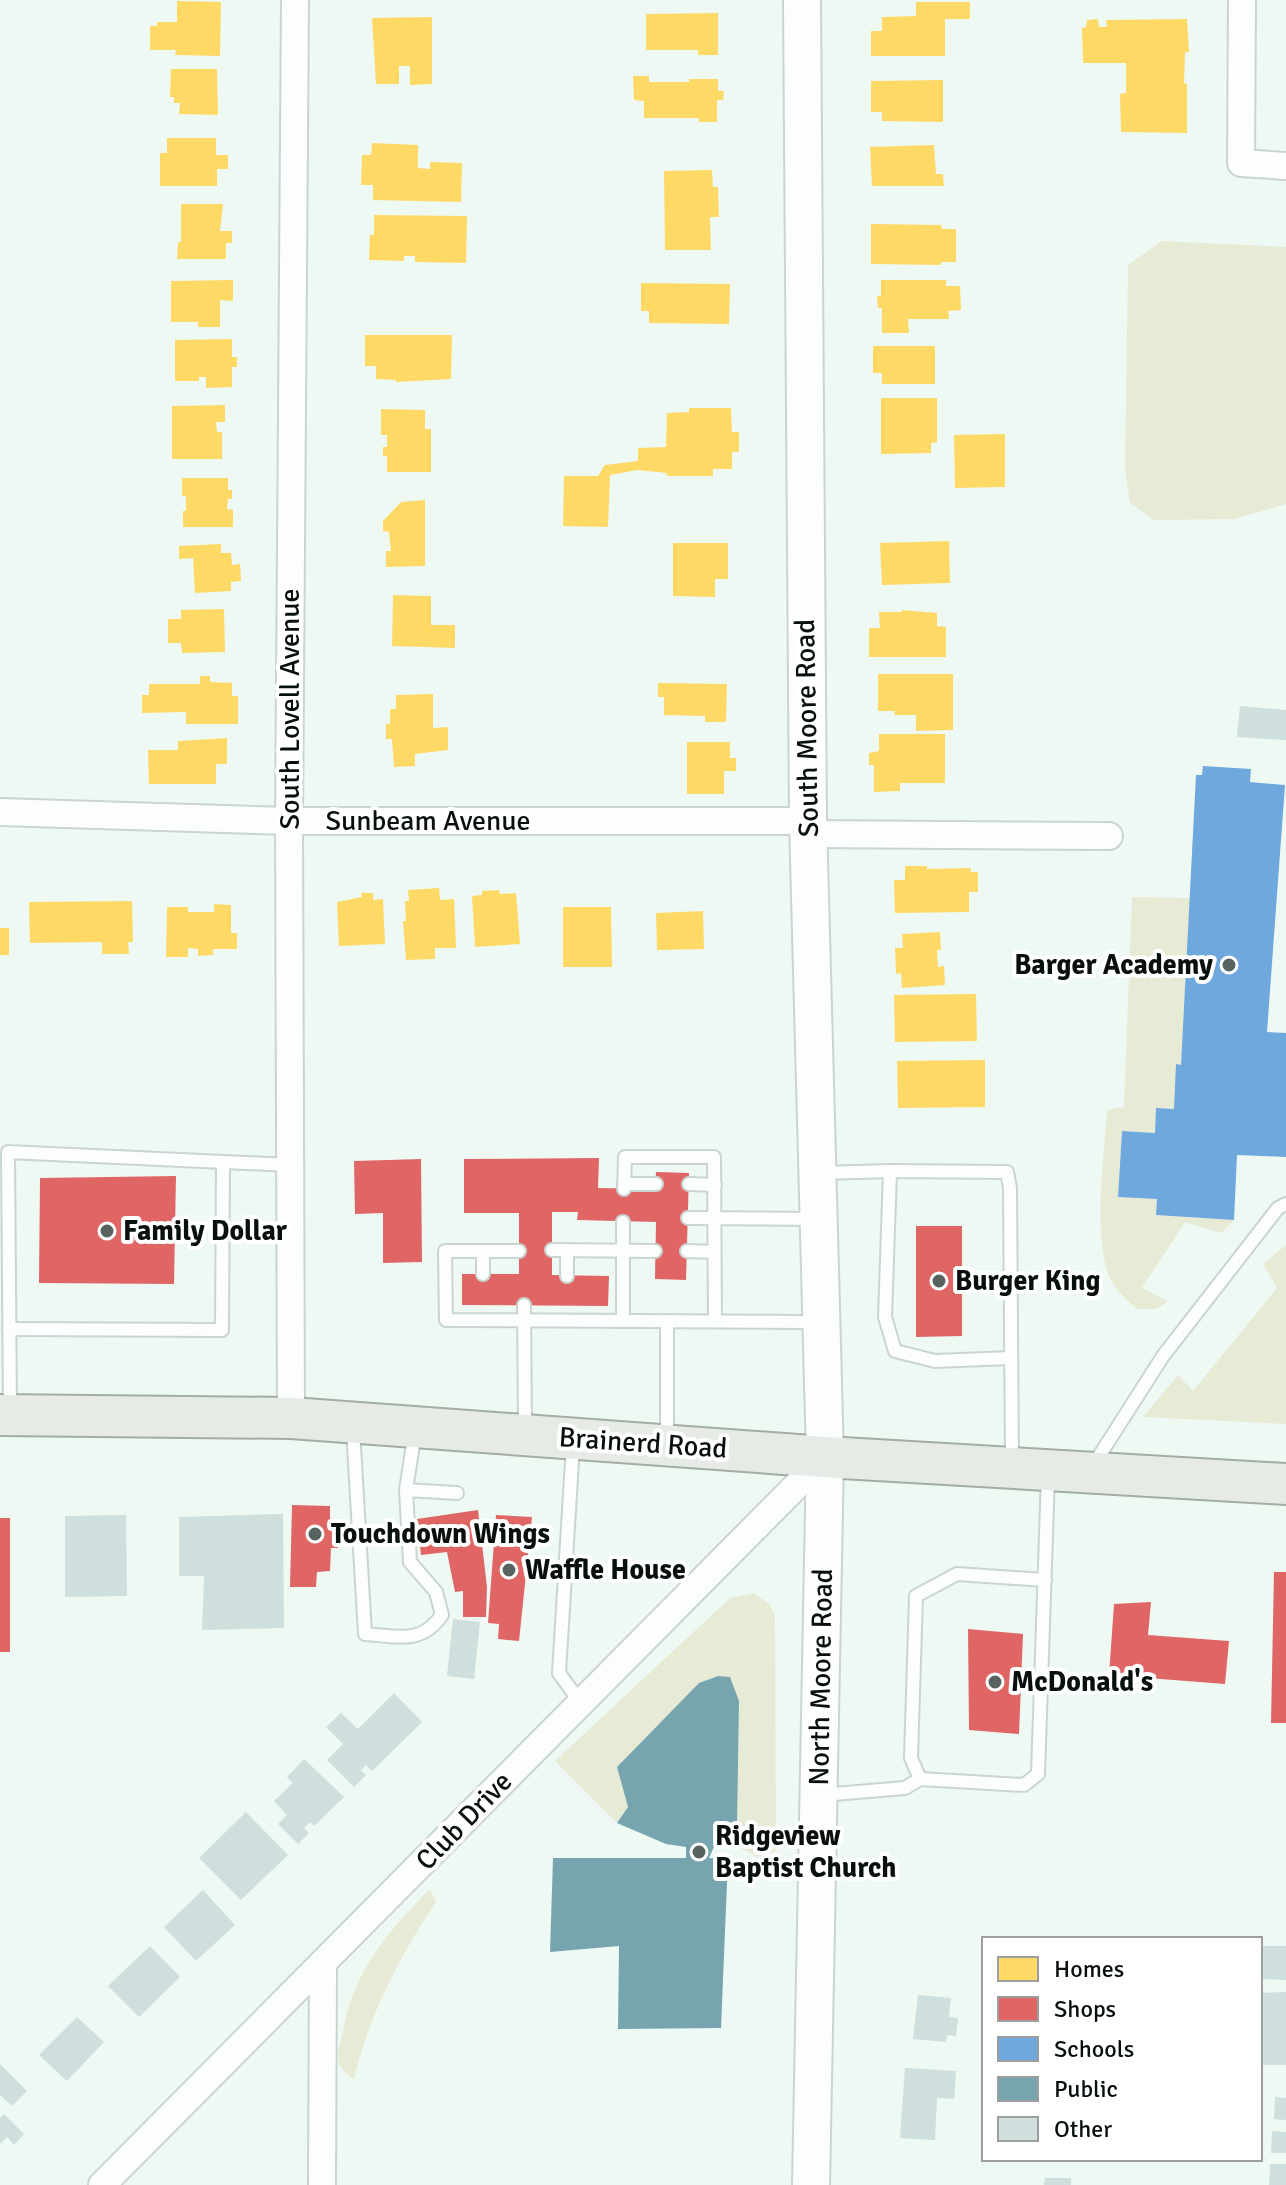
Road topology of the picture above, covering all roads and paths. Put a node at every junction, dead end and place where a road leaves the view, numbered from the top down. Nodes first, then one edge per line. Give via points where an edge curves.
1 (295, 0) edge
2 (802, 0) edge
3 (1242, 0) edge
4 (1286, 166) edge
5 (0, 812) edge
6 (289, 821) junction
7 (808, 828) junction
8 (1109, 836) dead end
9 (223, 1163) junction
10 (290, 1165) junction
11 (890, 1171) junction
12 (817, 1174) junction
13 (656, 1184) dead end
14 (689, 1184) dead end
15 (715, 1185) junction
16 (1286, 1204) edge
17 (688, 1218) dead end
18 (714, 1218) junction
19 (819, 1219) junction
20 (623, 1222) dead end
21 (552, 1250) dead end
22 (483, 1251) junction
23 (519, 1251) dead end
24 (567, 1251) junction
25 (623, 1251) junction
26 (655, 1251) dead end
27 (687, 1251) dead end
28 (714, 1252) junction
29 (483, 1274) dead end
30 (567, 1276) dead end
31 (483, 1305) dead end
32 (524, 1305) dead end
33 (567, 1306) dead end
34 (484, 1320) junction
35 (524, 1320) junction
36 (567, 1320) junction
37 (623, 1321) junction
38 (667, 1321) junction
39 (715, 1321) junction
40 (822, 1322) junction
41 (9, 1329) junction
42 (1010, 1358) junction
43 (5, 1415) edge
44 (291, 1418) junction
45 (352, 1422) junction
46 (416, 1426) junction
47 (525, 1434) junction
48 (574, 1438) junction
49 (667, 1445) junction
50 (825, 1457) junction
51 (1030, 1469) junction
52 (1089, 1473) junction
53 (1286, 1484) edge
54 (406, 1490) junction
55 (457, 1493) dead end
56 (1045, 1580) junction
57 (580, 1702) junction
58 (920, 1779) junction
59 (819, 1795) junction
60 (323, 1965) junction
61 (102, 2185) edge
62 (322, 2185) edge
63 (811, 2185) edge

1 - 6 street, South Lovell Avenue
2 - 7 main road, South Moore Road
3 - 4 street via 1241,163
5 - 6 street, Sunbeam Avenue
6 - 7 street, Sunbeam Avenue
6 - 10 street, South Lovell Avenue
7 - 8 street, Sunbeam Avenue
7 - 12 main road, South Moore Road
9 - 10 lane
9 - 41 lane via 222,1330
9 - 41 lane via 8,1152
10 - 44 street, South Lovell Avenue
11 - 12 lane
11 - 42 lane via 885,1317 895,1351 935,1361
11 - 42 lane via 1007,1172
12 - 19 main road, South Moore Road
13 - 15 lane via 624,1186 625,1157 714,1157
14 - 15 lane
15 - 18 lane
16 - 52 lane via 1163,1356
17 - 18 lane
18 - 19 lane
18 - 28 lane
19 - 40 main road, South Moore Road
20 - 25 lane
21 - 24 lane
22 - 23 lane
22 - 29 lane
22 - 34 lane via 445,1251 446,1320
24 - 25 lane
24 - 30 lane
25 - 26 lane
25 - 37 lane
27 - 28 lane
28 - 39 lane
31 - 34 lane
32 - 35 lane
33 - 36 lane
34 - 35 lane
35 - 36 lane
35 - 47 lane
36 - 37 lane
37 - 38 lane
38 - 39 lane
38 - 49 lane
39 - 40 lane
40 - 50 main road, South Moore Road
41 - 43 lane
42 - 51 lane
43 - 44 main road, Brainerd Road
44 - 45 main road, Brainerd Road
45 - 46 main road, Brainerd Road
45 - 54 lane via 365,1634 414,1637 432,1629 442,1615 436,1592 410,1562
46 - 47 main road, Brainerd Road
46 - 54 lane
47 - 48 main road, Brainerd Road
48 - 49 main road, Brainerd Road
48 - 57 lane via 559,1673
49 - 50 main road, Brainerd Road
50 - 51 main road, Brainerd Road
50 - 57 street, Club Drive
50 - 59 main road, North Moore Road
51 - 52 main road, Brainerd Road
51 - 56 lane
52 - 53 main road, Brainerd Road
54 - 55 lane
56 - 58 lane via 1038,1774 1024,1785
56 - 58 lane via 957,1574 916,1596 911,1758
57 - 60 street, Club Drive
58 - 59 lane via 905,1788
59 - 63 main road, North Moore Road
60 - 61 street, Club Drive
60 - 62 street

